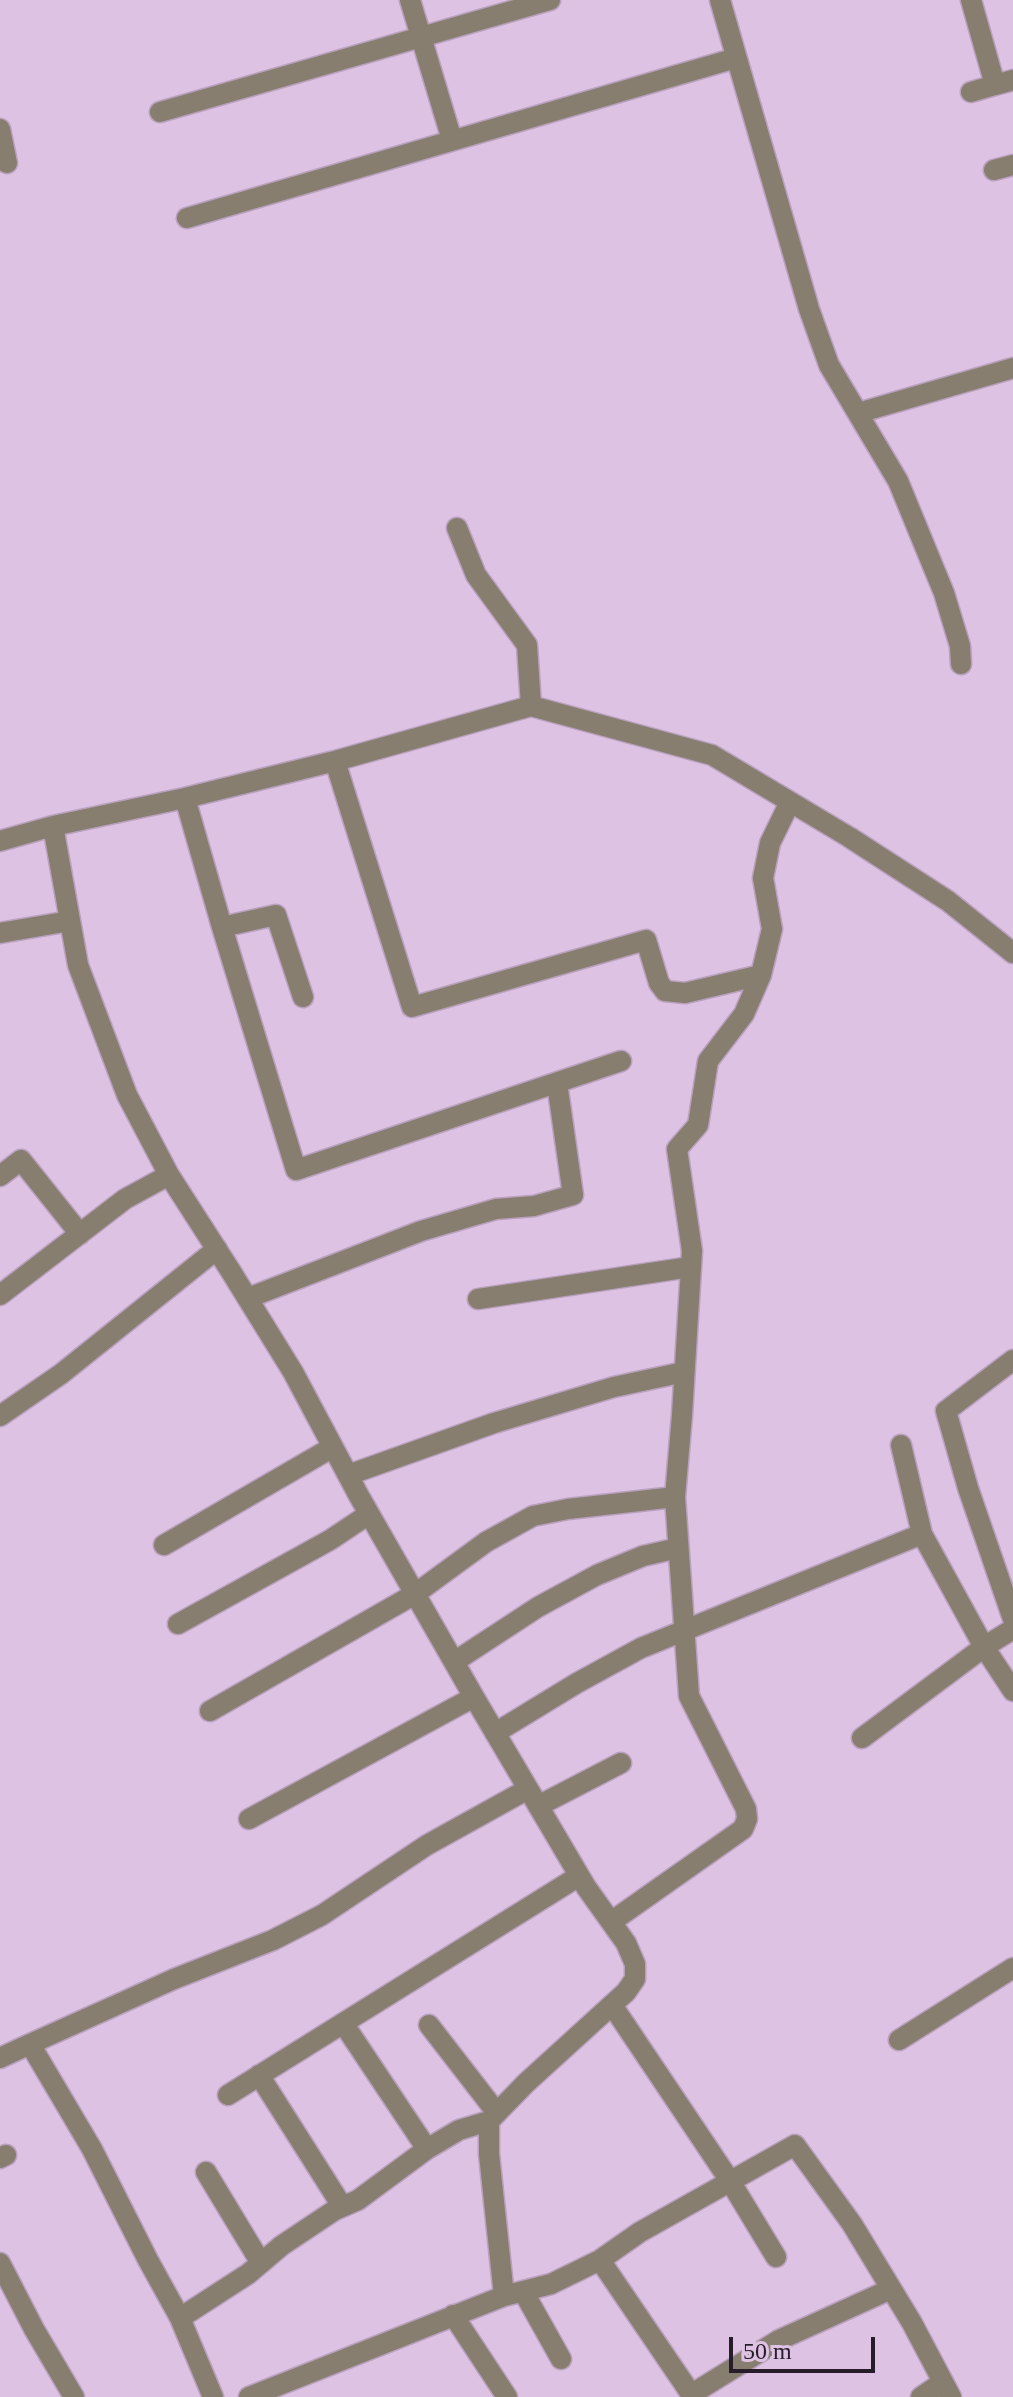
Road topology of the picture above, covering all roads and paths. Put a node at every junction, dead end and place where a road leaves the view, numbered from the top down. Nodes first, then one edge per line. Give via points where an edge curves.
1 (410, 0) edge
2 (550, 0) edge
3 (720, 0) edge
4 (971, 0) edge
5 (421, 37) junction
6 (736, 58) junction
7 (1004, 83) edge
8 (971, 92) dead end
9 (160, 112) dead end
10 (0, 129) edge
11 (452, 140) junction
12 (7, 163) dead end
13 (187, 218) dead end
14 (1013, 368) edge
15 (858, 413) junction
16 (457, 528) dead end
17 (961, 664) dead end
18 (531, 706) junction
19 (335, 761) junction
20 (185, 798) junction
21 (790, 802) junction
22 (53, 826) junction
23 (0, 841) edge
24 (70, 921) junction
25 (222, 927) junction
26 (0, 933) edge
27 (1013, 953) edge
28 (761, 975) junction
29 (303, 997) dead end
30 (621, 1061) dead end
31 (557, 1083) junction
32 (169, 1175) junction
33 (0, 1176) edge
34 (80, 1234) junction
35 (217, 1249) junction
36 (690, 1267) junction
37 (0, 1295) edge
38 (248, 1298) junction
39 (478, 1299) dead end
40 (1013, 1360) edge
41 (684, 1372) junction
42 (0, 1416) edge
43 (901, 1445) dead end
44 (333, 1447) junction
45 (348, 1475) junction
46 (675, 1497) junction
47 (369, 1514) junction
48 (922, 1534) junction
49 (164, 1545) dead end
50 (678, 1548) junction
51 (415, 1594) junction
52 (1013, 1619) edge
53 (178, 1624) dead end
54 (1013, 1629) edge
55 (685, 1630) junction
56 (984, 1647) junction
57 (454, 1662) junction
58 (1013, 1691) edge
59 (474, 1697) junction
60 (210, 1711) dead end
61 (495, 1733) junction
62 (862, 1738) dead end
63 (621, 1763) dead end
64 (533, 1798) junction
65 (249, 1819) dead end
66 (579, 1876) junction
67 (611, 1922) junction
68 (1013, 1968) edge
69 (612, 2005) junction
70 (343, 2023) junction
71 (429, 2025) dead end
72 (899, 2040) dead end
73 (30, 2044) junction
74 (0, 2058) edge
75 (259, 2075) junction
76 (228, 2095) dead end
77 (493, 2117) junction
78 (427, 2149) junction
79 (206, 2172) dead end
80 (730, 2181) junction
81 (342, 2206) junction
82 (776, 2257) dead end
83 (600, 2260) junction
84 (0, 2263) edge
85 (261, 2263) junction
86 (891, 2289) junction
87 (513, 2293) junction
88 (453, 2315) junction
89 (180, 2318) junction
90 (561, 2359) dead end
91 (291, 2389) edge
92 (947, 2390) edge
93 (692, 2396) edge
94 (74, 2397) edge
95 (213, 2397) edge
96 (249, 2397) edge
97 (507, 2397) edge
98 (921, 2397) edge

1 - 5 street
2 - 5 street
3 - 6 street
4 - 7 street
5 - 9 street
5 - 11 street
6 - 11 street
6 - 15 street via 809,309 829,365
7 - 8 street
10 - 12 street
11 - 13 street
14 - 15 street
15 - 17 street via 898,481 944,593
16 - 18 street via 476,575 527,645
18 - 19 street
18 - 21 street via 712,755
19 - 20 street
19 - 28 street via 412,1007 646,940 665,991 685,993
20 - 22 street
20 - 25 street
21 - 27 street via 948,901
21 - 28 street via 770,843 763,878 772,929
22 - 23 street
22 - 24 street
24 - 26 street
24 - 32 street via 78,965 127,1095
25 - 29 street via 276,915
25 - 31 street via 296,1170
28 - 36 street via 744,1014 708,1061 698,1125 677,1149
30 - 31 street
31 - 38 street via 573,1195 496,1209 421,1231
32 - 34 street via 125,1199
32 - 35 street
33 - 34 street via 21,1160
34 - 37 street
35 - 38 street
35 - 42 street
36 - 39 street
36 - 41 street
38 - 44 street
40 - 52 street via 946,1411
41 - 45 street via 494,1423
41 - 46 street
43 - 48 street
44 - 45 street
44 - 49 street
45 - 47 street
46 - 50 street
46 - 51 street via 533,1516 486,1542
47 - 51 street
47 - 53 street
48 - 55 street
48 - 56 street
50 - 55 street
50 - 57 street via 597,1575
51 - 57 street
51 - 60 street
54 - 56 street
55 - 61 street via 628,1655
55 - 67 street via 689,1696 747,1819 743,1829
56 - 58 street
56 - 62 street
57 - 59 street
59 - 61 street
59 - 65 street
61 - 64 street
63 - 64 street
64 - 66 street
64 - 73 street via 427,1845 322,1915 273,1940
66 - 67 street
66 - 70 street
67 - 69 street via 635,1964 635,1979
68 - 72 street
69 - 77 street
69 - 80 street
70 - 75 street
70 - 78 street
71 - 77 street
73 - 74 street
73 - 89 street
75 - 76 street
75 - 81 street
77 - 78 street
77 - 87 street via 489,2154
78 - 81 street
79 - 85 street
80 - 82 street
80 - 83 street
80 - 86 street via 795,2145
81 - 85 street
83 - 87 street via 551,2284
83 - 93 street
84 - 94 street
85 - 89 street
86 - 92 street
86 - 93 street via 779,2340
87 - 88 street
87 - 90 street
88 - 91 street
88 - 97 street
89 - 95 street
91 - 96 street
92 - 98 street

